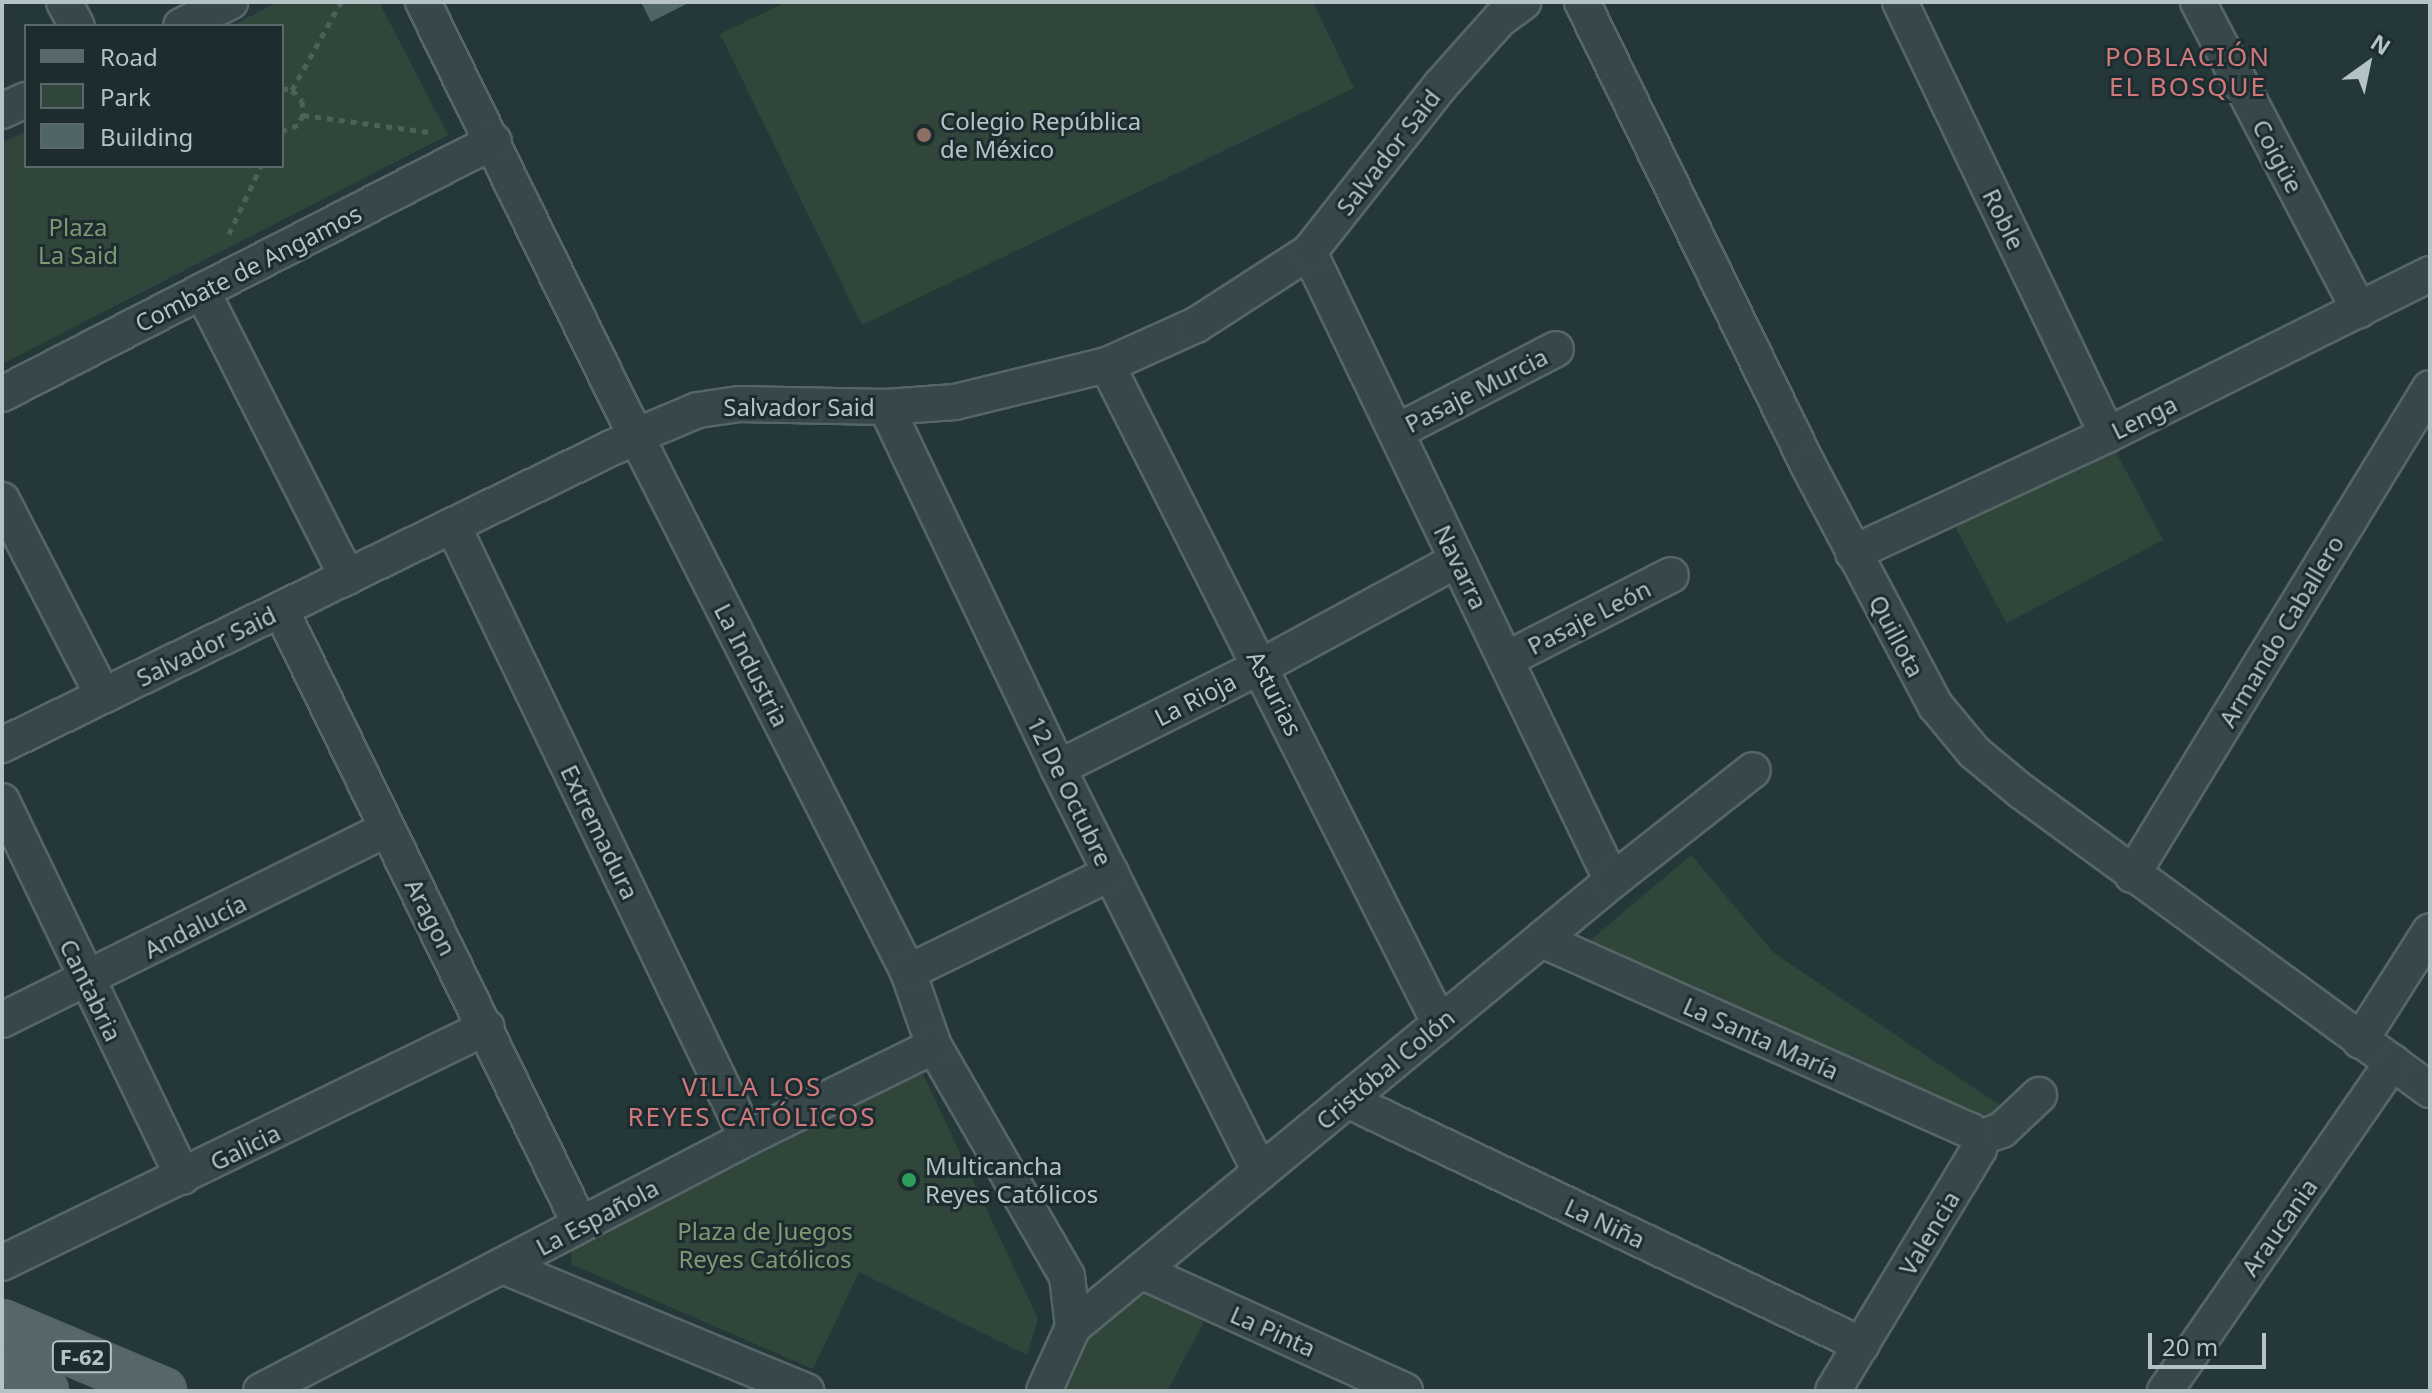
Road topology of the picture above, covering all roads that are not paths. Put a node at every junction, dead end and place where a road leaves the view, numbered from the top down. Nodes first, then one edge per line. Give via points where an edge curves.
1 (64, 2) edge
2 (230, 2) edge
3 (423, 2) edge
4 (1523, 2) edge
5 (1582, 2) edge
6 (1900, 2) edge
7 (2198, 2) edge
8 (76, 24) edge
9 (185, 24) edge
10 (24, 101) edge
11 (2, 111) edge
12 (494, 141) junction
13 (1309, 252) junction
14 (2430, 274) edge
15 (202, 291) junction
16 (2359, 310) junction
17 (1556, 349) dead end
18 (1107, 365) junction
19 (2430, 388) edge
20 (2, 394) edge
21 (886, 407) junction
22 (1396, 432) junction
23 (2107, 435) junction
24 (636, 436) junction
25 (2, 500) edge
26 (453, 526) junction
27 (1853, 553) junction
28 (1457, 560) junction
29 (1671, 575) dead end
30 (347, 577) junction
31 (281, 610) junction
32 (1507, 659) junction
33 (1262, 666) junction
34 (103, 696) junction
35 (2, 745) edge
36 (1058, 768) junction
37 (1753, 770) dead end
38 (2, 801) edge
39 (387, 829) junction
40 (1111, 873) junction
41 (2132, 875) junction
42 (1612, 881) junction
43 (2430, 931) edge
44 (1542, 940) junction
45 (908, 972) junction
46 (86, 981) junction
47 (2, 1020) edge
48 (1440, 1024) junction
49 (487, 1027) junction
50 (2360, 1041) junction
51 (934, 1046) junction
52 (2393, 1062) junction
53 (2430, 1090) edge
54 (2039, 1095) dead end
55 (1347, 1100) junction
56 (747, 1138) junction
57 (1978, 1139) junction
58 (1260, 1172) junction
59 (183, 1177) junction
60 (580, 1224) junction
61 (2, 1263) edge
62 (505, 1267) junction
63 (1141, 1271) junction
64 (2, 1323) edge
65 (1073, 1327) junction
66 (1862, 1345) junction
67 (2, 1372) edge
68 (45, 1391) edge
69 (163, 1391) edge
70 (261, 1391) edge
71 (806, 1391) edge
72 (1044, 1391) edge
73 (1405, 1391) edge
74 (1833, 1391) edge
75 (2165, 1391) edge

1 - 8 street
2 - 9 street
3 - 12 street, La Industria
4 - 13 street, Salvador Said via 1500,19 1440,86
5 - 27 street, Quillota
6 - 23 street, Roble
7 - 16 street, Coigüe
10 - 11 street
12 - 15 street, Combate de Angamos
12 - 24 street, La Industria
13 - 18 street, Salvador Said via 1196,325
13 - 22 street, Navarra
14 - 16 street, Lenga
15 - 20 street, Combate de Angamos
15 - 30 street
16 - 23 street, Lenga
17 - 22 street, Pasaje Murcia
18 - 21 street, Salvador Said via 955,402
18 - 33 street, Asturias
19 - 41 street, Armando Caballero
21 - 24 street, Salvador Said via 739,404 698,410
21 - 36 street, 12 De Octubre
22 - 28 street, Navarra
23 - 27 street, Lenga
24 - 26 street, Salvador Said
24 - 45 street, La Industria
25 - 34 street
26 - 30 street, Salvador Said
26 - 56 street, Extremadura
27 - 41 street, Quillota via 1935,705 1974,752
28 - 32 street, Navarra
28 - 33 street, La Rioja
29 - 32 street, Pasaje León
30 - 31 street, Salvador Said
31 - 34 street, Salvador Said
31 - 39 street, Aragon
32 - 42 street, Navarra
33 - 36 street, La Rioja
33 - 48 street, Asturias
34 - 35 street, Salvador Said
36 - 40 street, 12 De Octubre
37 - 42 street, Cristóbal Colón
38 - 46 street, Cantabria
39 - 46 street, Andalucía
39 - 49 street, Aragon
40 - 45 street
40 - 58 street, 12 De Octubre
41 - 50 street, Quillota
42 - 44 street, Cristóbal Colón
43 - 50 street
44 - 48 street, Cristóbal Colón
44 - 57 street, La Santa María via 1971,1131
45 - 51 street, La Industria
46 - 47 street, Andalucía
46 - 59 street, Cantabria
48 - 55 street, Cristóbal Colón
49 - 59 street, Galicia
49 - 60 street, Aragon
50 - 52 street, Quillota
51 - 56 street, La Española
51 - 65 street, La Industria via 1067,1276
52 - 53 street, Quillota
52 - 75 street, Araucania
54 - 57 street via 2002,1130
55 - 58 street, Cristóbal Colón
55 - 66 street, La Niña
56 - 60 street, La Española
57 - 66 street, Valencia via 1979,1149
58 - 63 street, Cristóbal Colón
59 - 61 street, Galicia
60 - 62 street, La Española
62 - 70 street, La Española
62 - 71 street
63 - 65 street, Cristóbal Colón
63 - 73 street, La Pinta
64 - 69 main road, F-62
65 - 72 street, Cristóbal Colón
66 - 74 street, Valencia
67 - 68 main road, F-62

